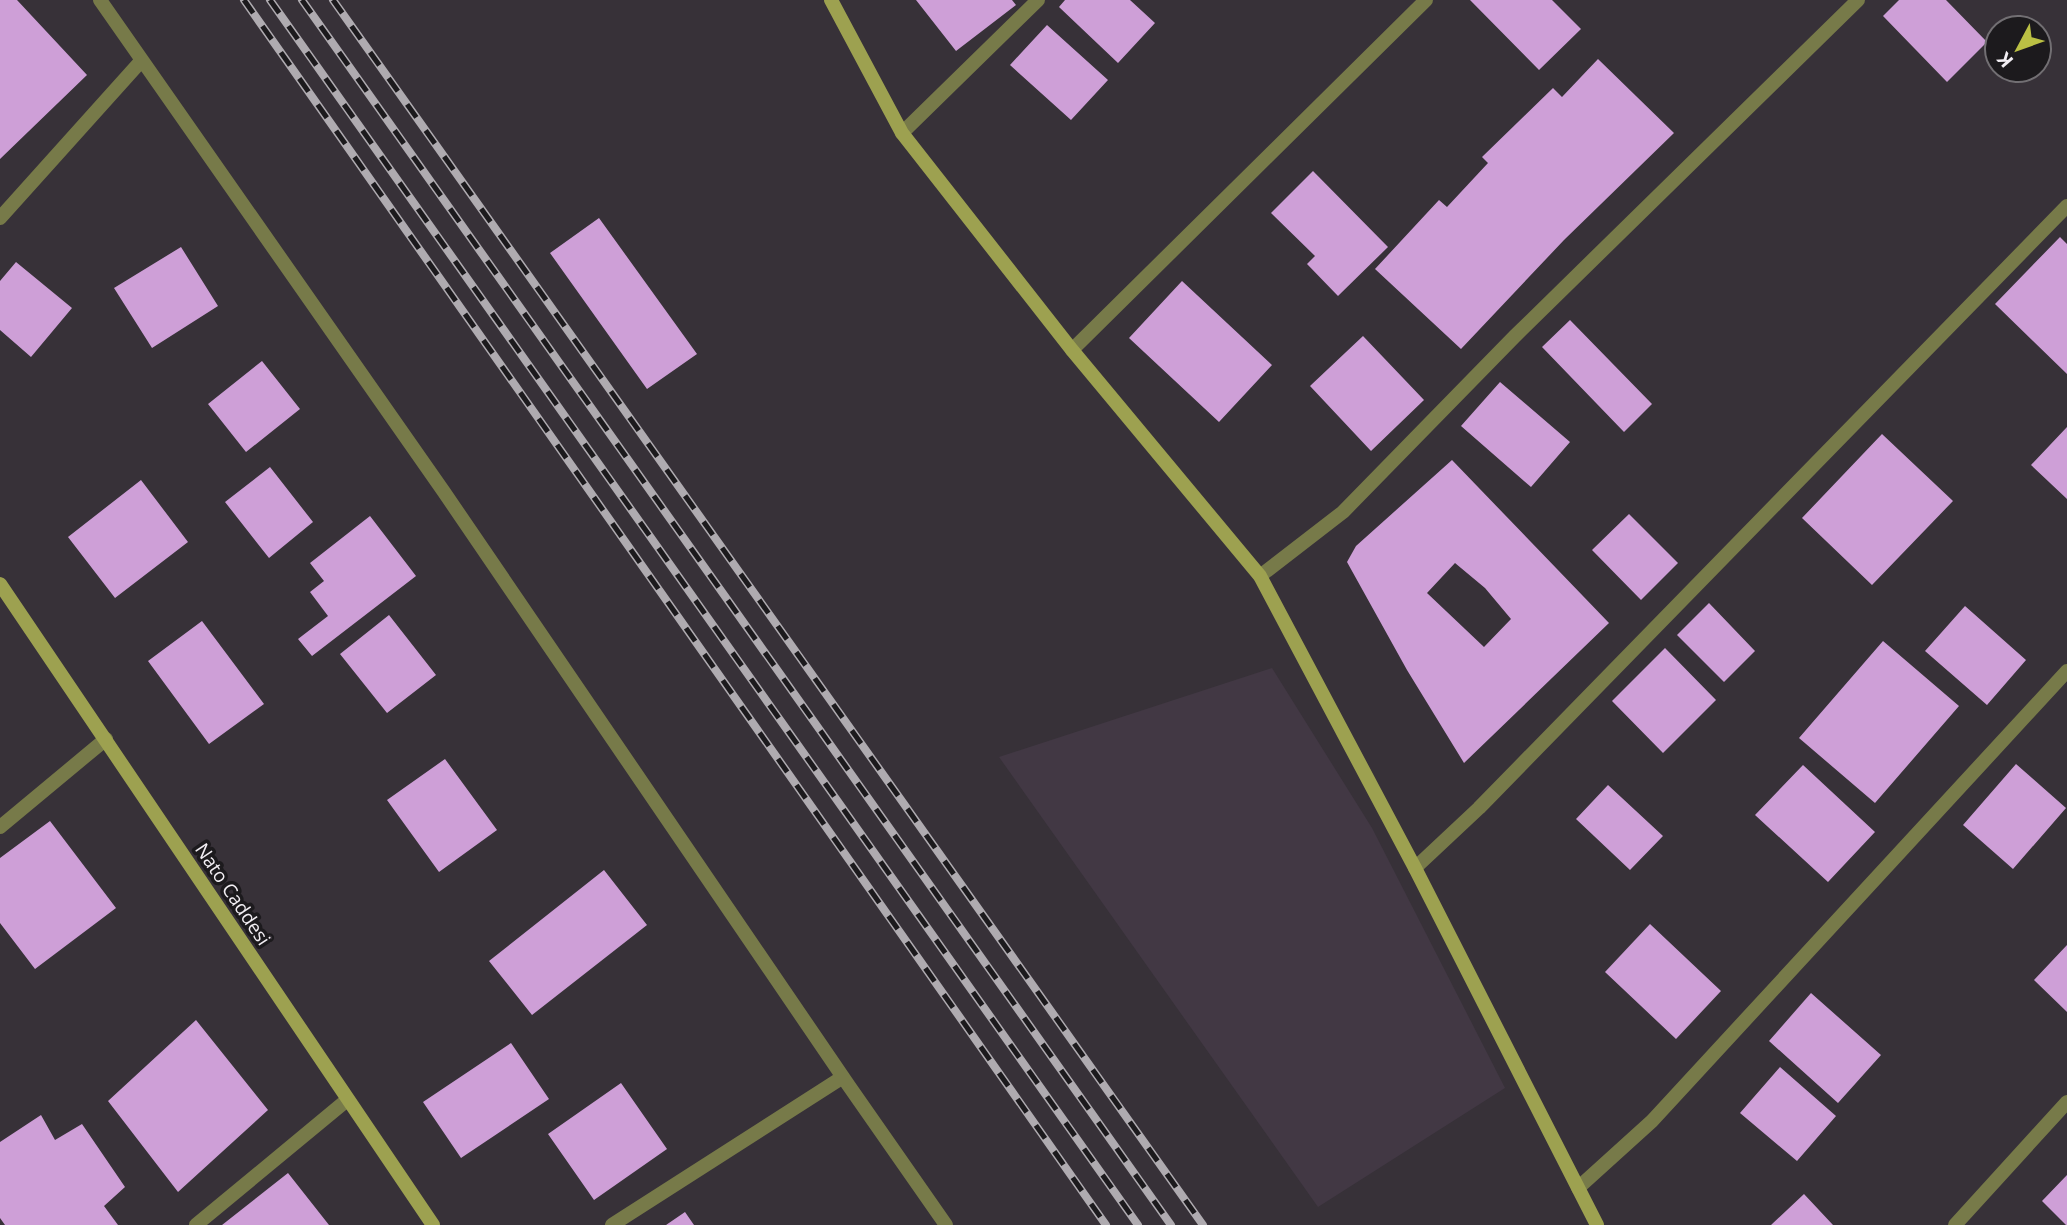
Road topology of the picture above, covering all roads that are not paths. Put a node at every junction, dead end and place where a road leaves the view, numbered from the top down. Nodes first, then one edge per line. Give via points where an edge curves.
1 (100, 0) edge
2 (831, 0) edge
3 (1038, 0) edge
4 (1426, 0) edge
5 (1858, 0) edge
6 (142, 60) junction
7 (902, 134) junction
8 (2067, 206) edge
9 (0, 218) edge
10 (1072, 350) junction
11 (1260, 576) junction
12 (0, 584) edge
13 (2067, 671) edge
14 (106, 739) junction
15 (0, 827) edge
16 (1415, 868) junction
17 (843, 1077) junction
18 (347, 1100) junction
19 (2067, 1102) edge
20 (1578, 1188) junction
21 (197, 1225) edge
22 (433, 1225) edge
23 (612, 1225) edge
24 (946, 1225) edge
25 (1597, 1225) edge
26 (1955, 1225) edge

1 - 6 street
2 - 7 street
3 - 7 street
4 - 10 street
5 - 11 street via 1515,336 1343,512
6 - 9 street
6 - 17 street
7 - 10 street
8 - 16 street
10 - 11 street
11 - 16 street
12 - 14 street, Nato Caddesi
13 - 20 street via 1653,1121
14 - 15 street
14 - 18 street, Nato Caddesi
16 - 20 street
17 - 23 street
17 - 24 street
18 - 21 street
18 - 22 street, Nato Caddesi
19 - 26 street
20 - 25 street

